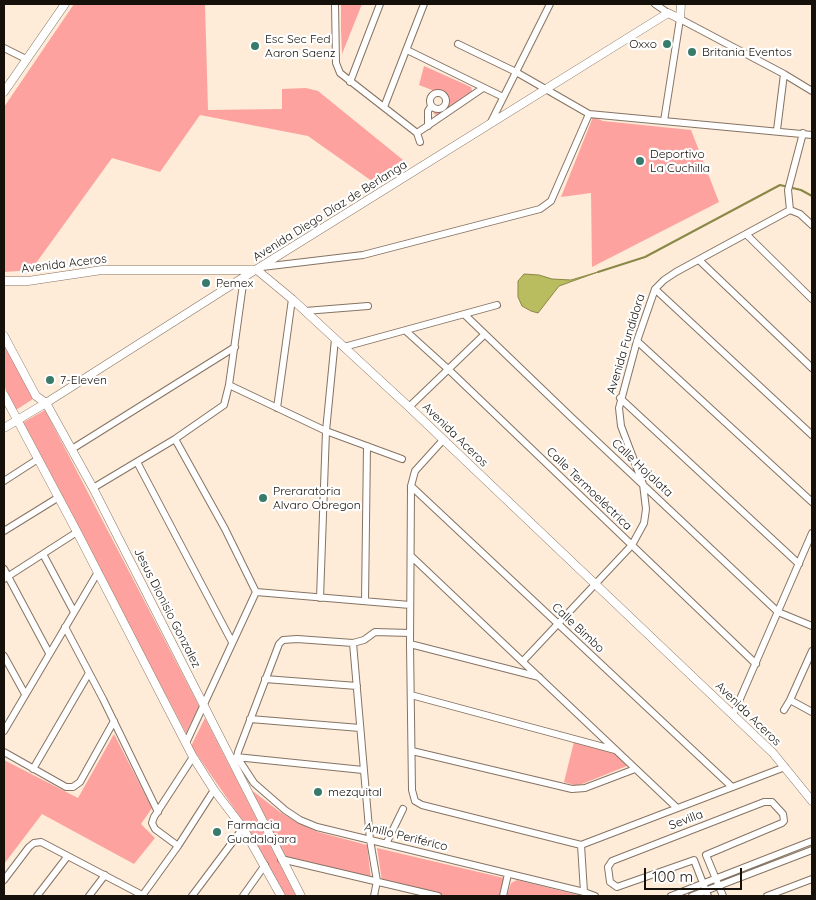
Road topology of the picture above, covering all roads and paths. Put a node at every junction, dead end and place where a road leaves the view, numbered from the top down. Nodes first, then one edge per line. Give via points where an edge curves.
1 (66, 4) edge
2 (335, 4) edge
3 (380, 4) edge
4 (424, 4) edge
5 (550, 4) edge
6 (655, 4) edge
7 (681, 4) edge
8 (668, 13) junction
9 (680, 19) junction
10 (458, 44) dead end
11 (4, 48) edge
12 (407, 50) junction
13 (26, 59) junction
14 (516, 72) junction
15 (784, 74) junction
16 (350, 82) junction
17 (483, 88) junction
18 (544, 89) junction
19 (812, 91) edge
20 (4, 92) edge
21 (503, 97) junction
22 (432, 106) dead end
23 (384, 107) junction
24 (589, 114) junction
25 (664, 121) junction
26 (491, 122) junction
27 (428, 126) junction
28 (777, 130) junction
29 (417, 133) junction
30 (803, 133) junction
31 (812, 134) edge
32 (420, 142) dead end
33 (790, 210) junction
34 (812, 225) edge
35 (746, 234) junction
36 (700, 260) junction
37 (260, 268) junction
38 (244, 277) junction
39 (4, 280) edge
40 (655, 289) junction
41 (812, 298) edge
42 (292, 299) junction
43 (497, 305) dead end
44 (368, 306) dead end
45 (305, 311) junction
46 (465, 315) junction
47 (406, 331) junction
48 (485, 334) junction
49 (4, 336) edge
50 (335, 339) junction
51 (637, 342) junction
52 (235, 347) junction
53 (344, 347) junction
54 (812, 368) edge
55 (448, 370) junction
56 (229, 385) junction
57 (4, 395) edge
58 (620, 398) junction
59 (46, 404) junction
60 (277, 408) junction
61 (409, 408) junction
62 (17, 420) junction
63 (4, 428) edge
64 (326, 431) junction
65 (812, 435) edge
66 (175, 439) junction
67 (443, 440) junction
68 (367, 446) junction
69 (72, 449) junction
70 (38, 459) junction
71 (402, 459) dead end
72 (137, 462) junction
73 (4, 481) edge
74 (643, 484) junction
75 (411, 486) junction
76 (93, 488) junction
77 (59, 497) junction
78 (812, 502) edge
79 (4, 531) edge
80 (77, 532) junction
81 (812, 533) edge
82 (632, 545) junction
83 (43, 554) junction
84 (411, 556) junction
85 (799, 564) junction
86 (4, 569) edge
87 (98, 572) junction
88 (6, 578) edge
89 (595, 584) junction
90 (256, 592) junction
91 (320, 598) junction
92 (365, 601) junction
93 (410, 605) junction
94 (74, 612) junction
95 (778, 612) junction
96 (557, 623) junction
97 (65, 626) junction
98 (812, 626) edge
99 (410, 633) junction
100 (232, 642) junction
101 (353, 643) junction
102 (410, 644) junction
103 (812, 651) edge
104 (49, 653) junction
105 (4, 656) edge
106 (523, 661) junction
107 (756, 664) junction
108 (7, 669) edge
109 (89, 673) junction
110 (540, 678) junction
111 (266, 679) junction
112 (357, 686) junction
113 (25, 694) junction
114 (411, 695) junction
115 (790, 700) junction
116 (204, 705) junction
117 (784, 710) dead end
118 (812, 712) edge
119 (733, 715) junction
120 (250, 719) junction
121 (114, 721) junction
122 (360, 728) junction
123 (4, 731) edge
124 (186, 743) junction
125 (616, 750) junction
126 (412, 751) junction
127 (4, 752) edge
128 (193, 757) junction
129 (234, 757) junction
130 (785, 767) junction
131 (33, 769) junction
132 (635, 769) junction
133 (363, 770) junction
134 (731, 786) junction
135 (214, 790) junction
136 (812, 801) edge
137 (677, 808) junction
138 (403, 809) dead end
139 (158, 812) junction
140 (243, 828) junction
141 (370, 840) junction
142 (812, 841) edge
143 (386, 844) junction
144 (582, 845) junction
145 (178, 846) junction
146 (799, 846) junction
147 (812, 850) edge
148 (802, 854) junction
149 (68, 857) junction
150 (282, 858) junction
151 (265, 865) junction
152 (508, 874) junction
153 (105, 875) junction
154 (812, 879) edge
155 (4, 880) edge
156 (377, 881) junction
157 (717, 883) junction
158 (706, 890) edge
159 (584, 892) junction
160 (420, 894) edge
161 (37, 896) edge
162 (89, 896) edge
163 (143, 896) edge
164 (192, 896) edge
165 (243, 896) edge
166 (281, 896) edge
167 (301, 896) edge
168 (374, 896) edge
169 (438, 896) edge
170 (503, 896) edge
171 (595, 896) edge
172 (671, 896) edge
173 (692, 896) edge
174 (723, 896) edge
175 (767, 896) edge

1 - 13 street
2 - 16 street via 336,64
3 - 16 street
4 - 12 street
5 - 14 street
6 - 8 street
7 - 9 street
8 - 9 street
8 - 18 street, Avenida Diego Díaz de Berlanga
9 - 15 street
9 - 25 street
10 - 14 street
11 - 13 street
12 - 17 street
12 - 23 street
13 - 20 street
14 - 18 street
14 - 21 street
15 - 19 street
15 - 28 street
16 - 23 street
17 - 21 street
17 - 27 street
18 - 24 street
18 - 26 street, Avenida Diego Díaz de Berlanga
21 - 26 street
22 - 27 street via 427,116
23 - 29 street
24 - 25 street
24 - 37 street via 546,206 371,253
25 - 28 street
26 - 37 street, Avenida Diego Díaz de Berlanga
27 - 29 street
28 - 30 street
29 - 32 street
30 - 31 street
30 - 33 street via 789,187
33 - 34 street
33 - 35 street, Avenida Fundidora
35 - 36 street, Avenida Fundidora
35 - 41 street
36 - 40 street, Avenida Fundidora via 664,280
36 - 54 street
37 - 38 street, Avenida Diego Díaz de Berlanga
37 - 39 street, Avenida Aceros via 102,270 28,281
37 - 42 street, Avenida Aceros
38 - 52 street
38 - 59 street, Avenida Diego Díaz de Berlanga
40 - 51 street, Avenida Fundidora
40 - 65 street
42 - 45 street, Avenida Aceros
42 - 60 street
43 - 46 street
44 - 45 street
45 - 50 street, Avenida Aceros
46 - 47 street
46 - 48 street, Calle Hojalata
47 - 53 street
47 - 55 street, Calle Termoeléctrica
48 - 55 street
48 - 74 street, Calle Hojalata
49 - 59 street, Jesus Dionisio Gonzalez via 36,396
50 - 53 street, Avenida Aceros
50 - 64 street
51 - 58 street, Avenida Fundidora
51 - 78 street
52 - 56 street
52 - 69 street
53 - 61 street, Avenida Aceros
55 - 61 street
55 - 82 street, Calle Termoeléctrica
56 - 60 street
56 - 66 street via 224,405
57 - 62 street
58 - 74 street, Avenida Fundidora via 621,426
58 - 85 street
59 - 62 street, Avenida Diego Díaz de Berlanga
59 - 69 street, Jesus Dionisio Gonzalez
60 - 64 street
61 - 67 street, Avenida Aceros
62 - 63 street, Avenida Diego Díaz de Berlanga
62 - 70 street
64 - 68 street
64 - 91 street
66 - 72 street
66 - 90 street
67 - 75 street via 415,470
67 - 89 street, Avenida Aceros
68 - 71 street
68 - 92 street
69 - 76 street, Jesus Dionisio Gonzalez
70 - 73 street
70 - 77 street
72 - 76 street
72 - 100 street
74 - 82 street, Avenida Fundidora via 644,522
74 - 95 street, Calle Hojalata
75 - 84 street
75 - 96 street, Calle Bimbo
76 - 116 street, Jesus Dionisio Gonzalez
77 - 79 street
77 - 80 street
80 - 83 street
80 - 87 street
81 - 85 street
82 - 89 street, Avenida Fundidora
82 - 107 street, Calle Termoeléctrica
83 - 88 street
83 - 94 street
84 - 93 street
84 - 106 street
85 - 95 street
86 - 88 street
87 - 94 street
87 - 124 street
88 - 104 street
89 - 96 street, Avenida Fundidora
89 - 119 street, Avenida Aceros
90 - 91 street
90 - 100 street
91 - 92 street
92 - 93 street
93 - 99 street
94 - 97 street
95 - 98 street, Calle Hojalata
95 - 107 street
96 - 106 street, Avenida Fundidora
96 - 134 street, Calle Bimbo
97 - 104 street
97 - 109 street
99 - 101 street via 375,632
99 - 102 street
100 - 116 street
101 - 111 street via 283,640
101 - 112 street
102 - 110 street
102 - 114 street
103 - 115 street
104 - 113 street
105 - 108 street
106 - 110 street
107 - 119 street
108 - 113 street
109 - 121 street
109 - 131 street
110 - 125 street
111 - 112 street
111 - 120 street
112 - 122 street
113 - 123 street
114 - 125 street
114 - 126 street
115 - 117 street
115 - 118 street
116 - 124 street
116 - 129 street, Jesus Dionisio Gonzalez
119 - 130 street, Avenida Aceros
120 - 122 street
120 - 129 street
121 - 131 street via 80,782 73,787 66,787
121 - 139 street
122 - 133 street
124 - 128 street
125 - 132 street
126 - 132 street via 572,789 585,788
126 - 144 street via 413,798 422,805
127 - 131 street
128 - 135 street
128 - 139 street
129 - 133 street
129 - 141 street, Anillo Periférico via 254,783 300,820
129 - 150 street, Jesus Dionisio Gonzalez
130 - 134 street
130 - 136 street, Avenida Aceros
132 - 137 street
133 - 141 street
134 - 137 street
135 - 140 street
135 - 145 street
137 - 144 street
138 - 143 street
139 - 145 street via 153,820 155,829
140 - 151 street
140 - 164 street
141 - 143 street, Anillo Periférico
141 - 156 street
142 - 146 street
143 - 152 street, Anillo Periférico
144 - 159 street
145 - 163 street
146 - 148 street
146 - 157 street
147 - 148 street
148 - 157 street
149 - 153 street
149 - 155 street via 45,843 34,843
149 - 161 street
150 - 156 street
150 - 167 street, Jesus Dionisio Gonzalez
151 - 165 street
151 - 166 street
152 - 159 street, Anillo Periférico
152 - 170 street
153 - 162 street
153 - 163 street
154 - 175 street
156 - 160 street
156 - 168 street
157 - 158 street
157 - 158 street, Sevilla via 706,855 782,823 783,814 772,802 764,802 612,861 608,867 610,882 617,887 694,860
157 - 174 street
158 - 172 street
158 - 173 street
159 - 171 street, Anillo Periférico
160 - 169 street

